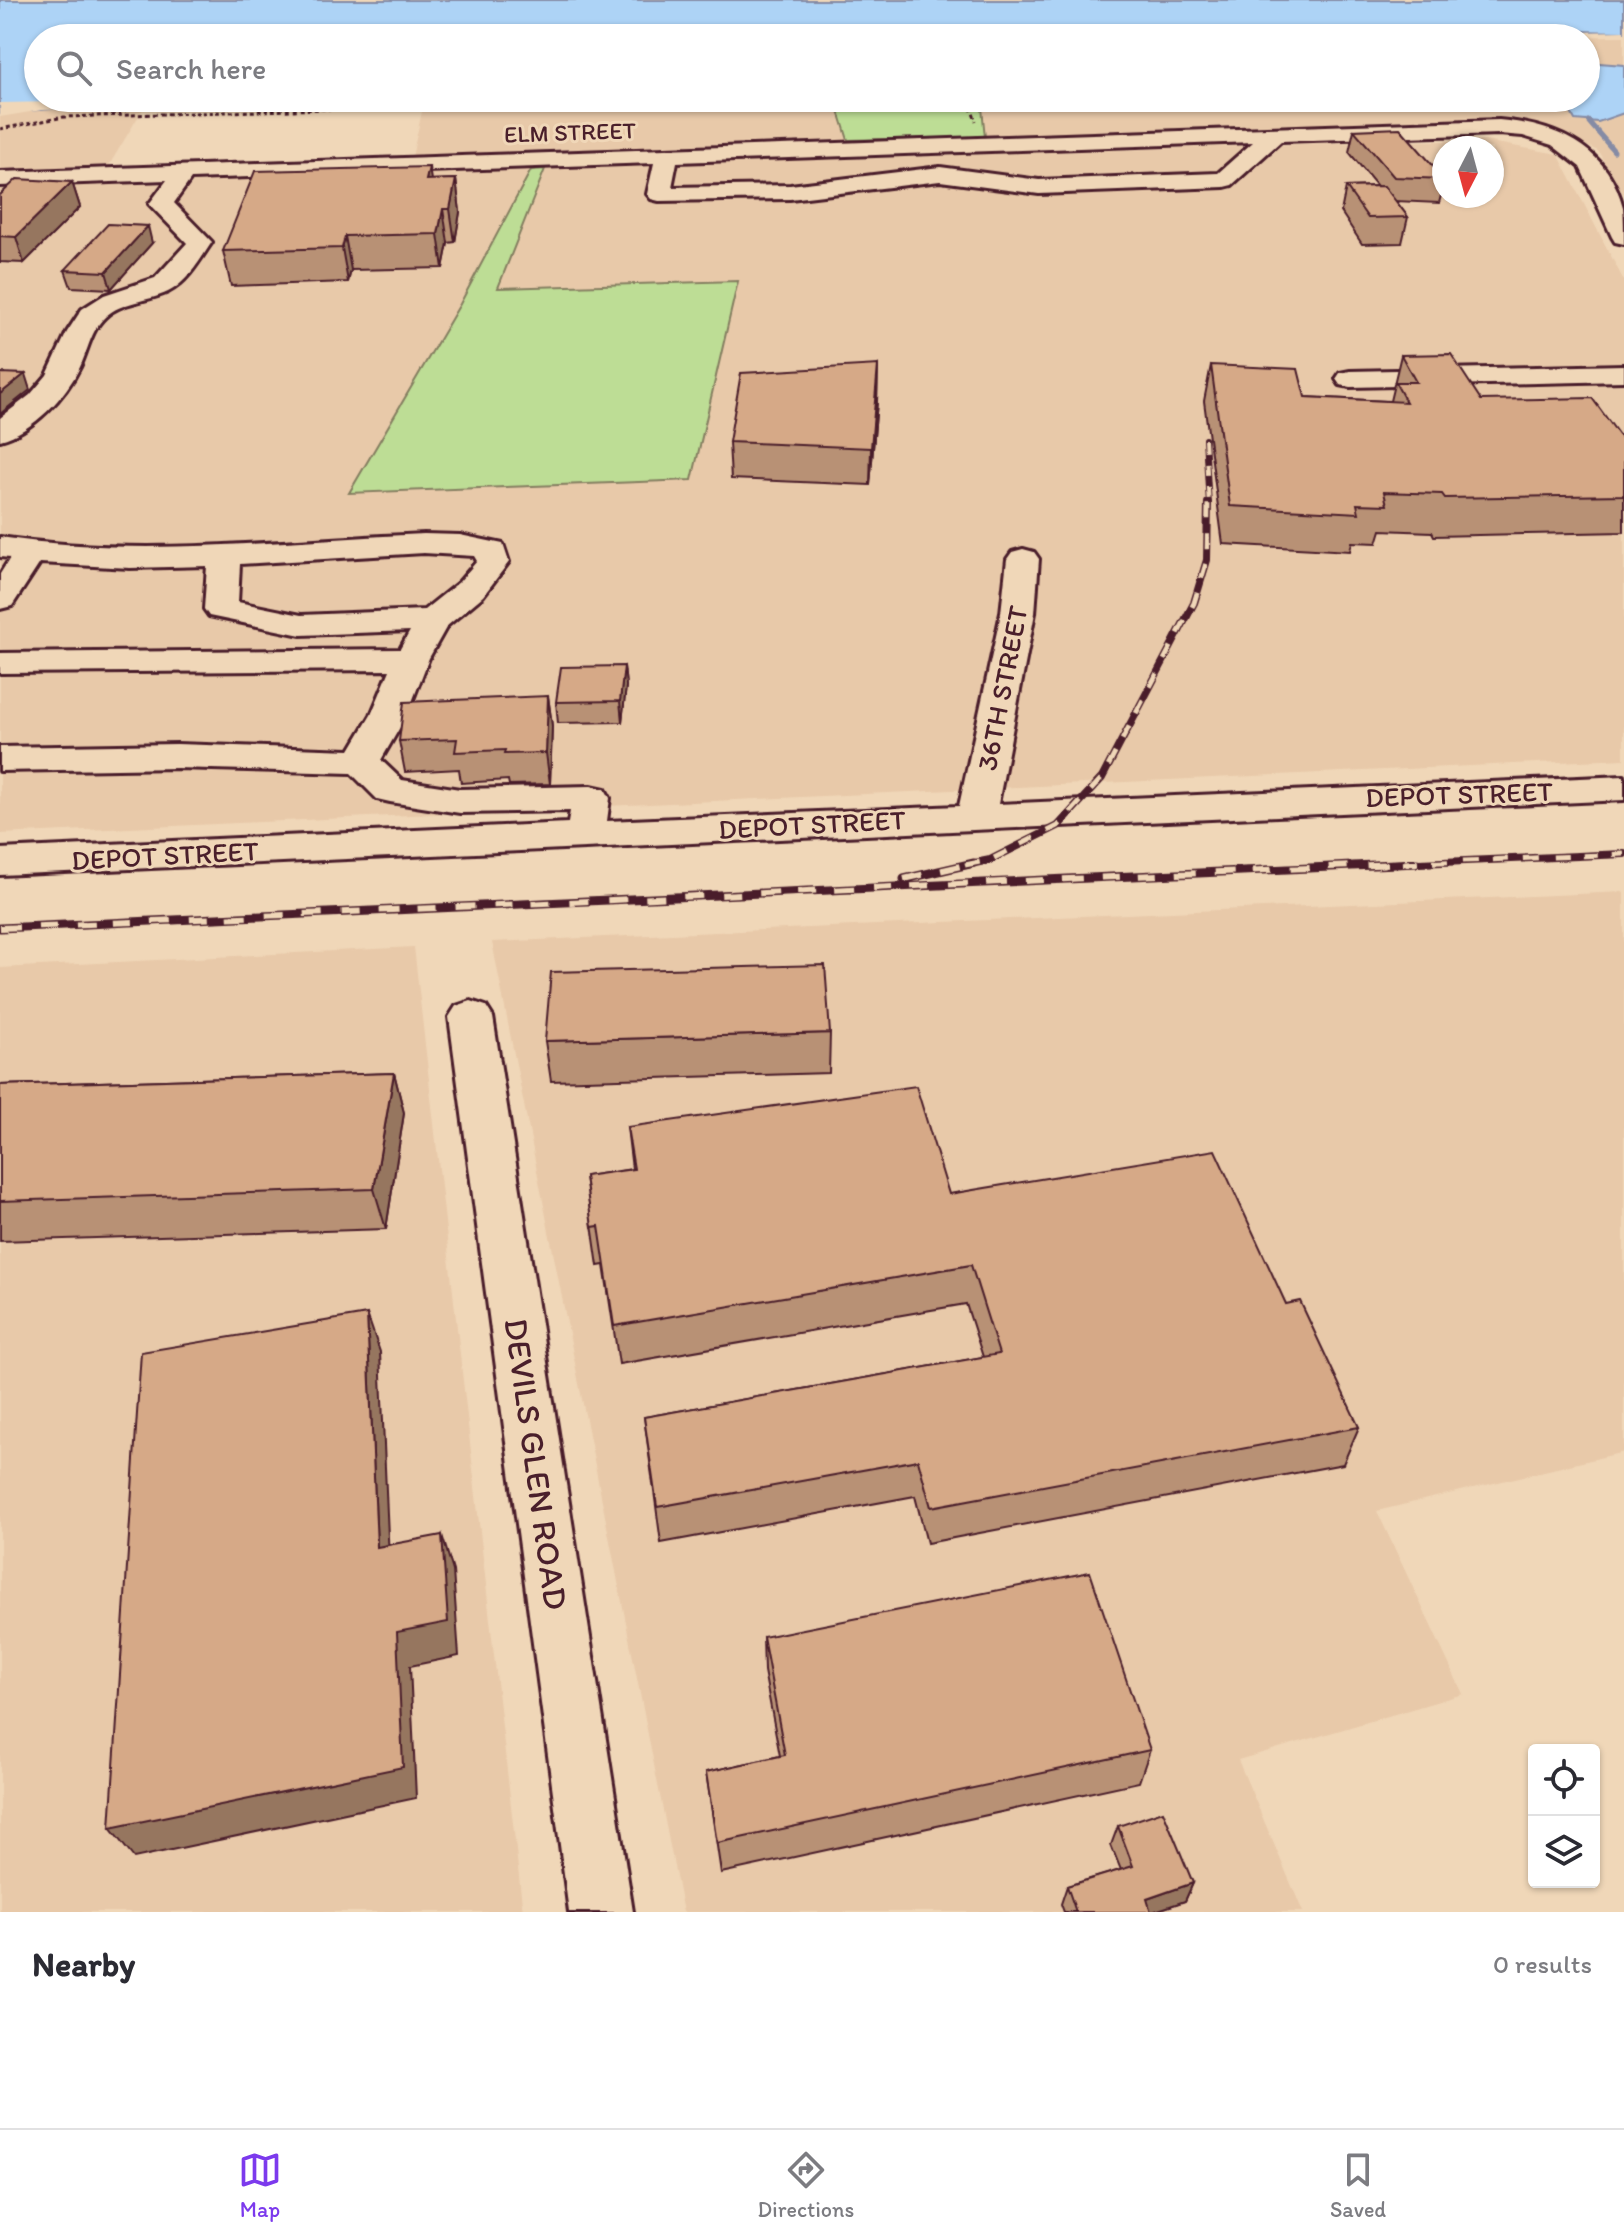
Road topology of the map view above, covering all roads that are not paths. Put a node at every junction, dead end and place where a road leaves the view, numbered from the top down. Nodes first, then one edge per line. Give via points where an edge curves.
1 (1277, 133) junction
2 (934, 146) junction
3 (667, 155) junction
4 (1610, 155) dead end
5 (1581, 157) junction
6 (185, 172) junction
7 (940, 174) junction
8 (100, 175) junction
9 (0, 179) edge
10 (0, 194) edge
11 (1624, 237) edge
12 (1624, 373) edge
13 (1350, 379) dead end
14 (0, 431) edge
15 (15, 550) edge
16 (224, 554) junction
17 (1023, 559) dead end
18 (0, 599) edge
19 (433, 620) junction
20 (412, 659) junction
21 (0, 663) edge
22 (0, 759) edge
23 (361, 762) junction
24 (1624, 788) edge
25 (976, 816) junction
26 (586, 835) junction
27 (0, 862) edge
28 (471, 1017) dead end
29 (601, 1912) edge

1 - 2 street, ELM STREET
1 - 5 street, ELM STREET via 1525,129 1550,136
1 - 7 street via 1224,180 1039,187
2 - 3 street, ELM STREET
2 - 7 street
3 - 6 street, ELM STREET
3 - 7 street via 659,194 790,192
4 - 5 street
5 - 11 street via 1589,163
6 - 8 street, ELM STREET
6 - 14 street via 161,204 200,242 159,286 98,309 79,333 61,376 33,409
8 - 9 street, ELM STREET
8 - 10 street via 87,193
12 - 13 street
15 - 16 street via 98,557
15 - 18 street
16 - 19 street via 221,609 301,625
16 - 19 street via 414,545 492,551 493,562 471,589
17 - 25 street, 36TH STREET via 1018,613
19 - 20 street
20 - 21 street
20 - 23 street via 389,715
22 - 23 street via 177,756
23 - 26 street via 390,790 460,801 591,798
24 - 25 street, DEPOT STREET
25 - 26 street, DEPOT STREET
26 - 27 street, DEPOT STREET
28 - 29 street, DEVILS GLEN ROAD

